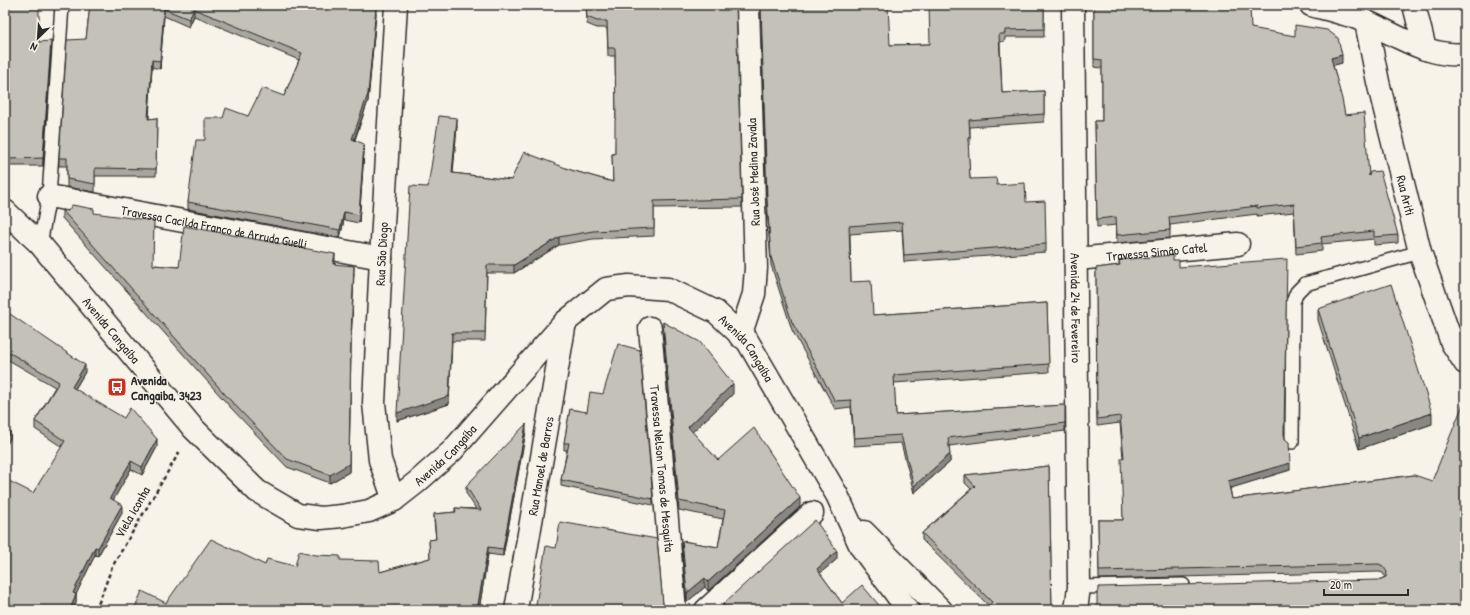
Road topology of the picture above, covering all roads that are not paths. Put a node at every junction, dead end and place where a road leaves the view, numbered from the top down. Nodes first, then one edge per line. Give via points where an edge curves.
1 (62, 5) edge
2 (396, 5) edge
3 (748, 5) edge
4 (1073, 5) edge
5 (1311, 5) edge
6 (1414, 5) edge
7 (1366, 22) junction
8 (1425, 49) junction
9 (1465, 54) edge
10 (49, 196) junction
11 (5, 211) edge
12 (40, 244) junction
13 (1238, 244) dead end
14 (1420, 252) junction
15 (381, 258) junction
16 (1076, 259) junction
17 (565, 322) junction
18 (650, 328) dead end
19 (740, 336) junction
20 (1465, 363) edge
21 (1292, 442) dead end
22 (394, 500) junction
23 (812, 513) dead end
24 (847, 515) junction
25 (1197, 585) edge
26 (1079, 587) junction
27 (516, 610) edge
28 (675, 610) edge
29 (706, 610) edge
30 (908, 610) edge
31 (941, 610) edge
32 (1076, 610) edge

1 - 10 lane
2 - 15 street, Rua São Diogo
3 - 19 street, Rua José Medina Zavala via 756,268 754,294
4 - 16 street, Avenida 24 de Fevereiro
5 - 7 street
6 - 8 street
7 - 8 street
7 - 14 street, Rua Ariti via 1378,82
8 - 9 street via 1441,54
10 - 12 lane
10 - 15 street, Travessa Cacilda Franco de Arruda Guelli
11 - 12 street, Avenida Cangaíba
12 - 22 street, Avenida Cangaíba via 193,428 257,491 298,515 321,518 369,511
13 - 16 street, Travessa Simão Catel
14 - 20 street, Rua Ariti via 1452,343
14 - 21 lane via 1305,284 1297,292 1293,302
15 - 22 street, Rua São Diogo via 374,402 380,460
16 - 26 street, Avenida 24 de Fevereiro
17 - 19 street, Avenida Cangaíba via 606,289 649,286 668,289 716,312
17 - 22 street, Avenida Cangaíba via 452,451
17 - 27 street, Rua Manoel de Barros
18 - 28 street, Travessa Nelson Tomas de Mesquita
19 - 24 street, Avenida Cangaíba via 748,342
23 - 29 street
24 - 30 street, Avenida Cangaíba via 862,547
24 - 31 street, Avenida Cangaíba
25 - 26 lane
26 - 32 street, Avenida 24 de Fevereiro

